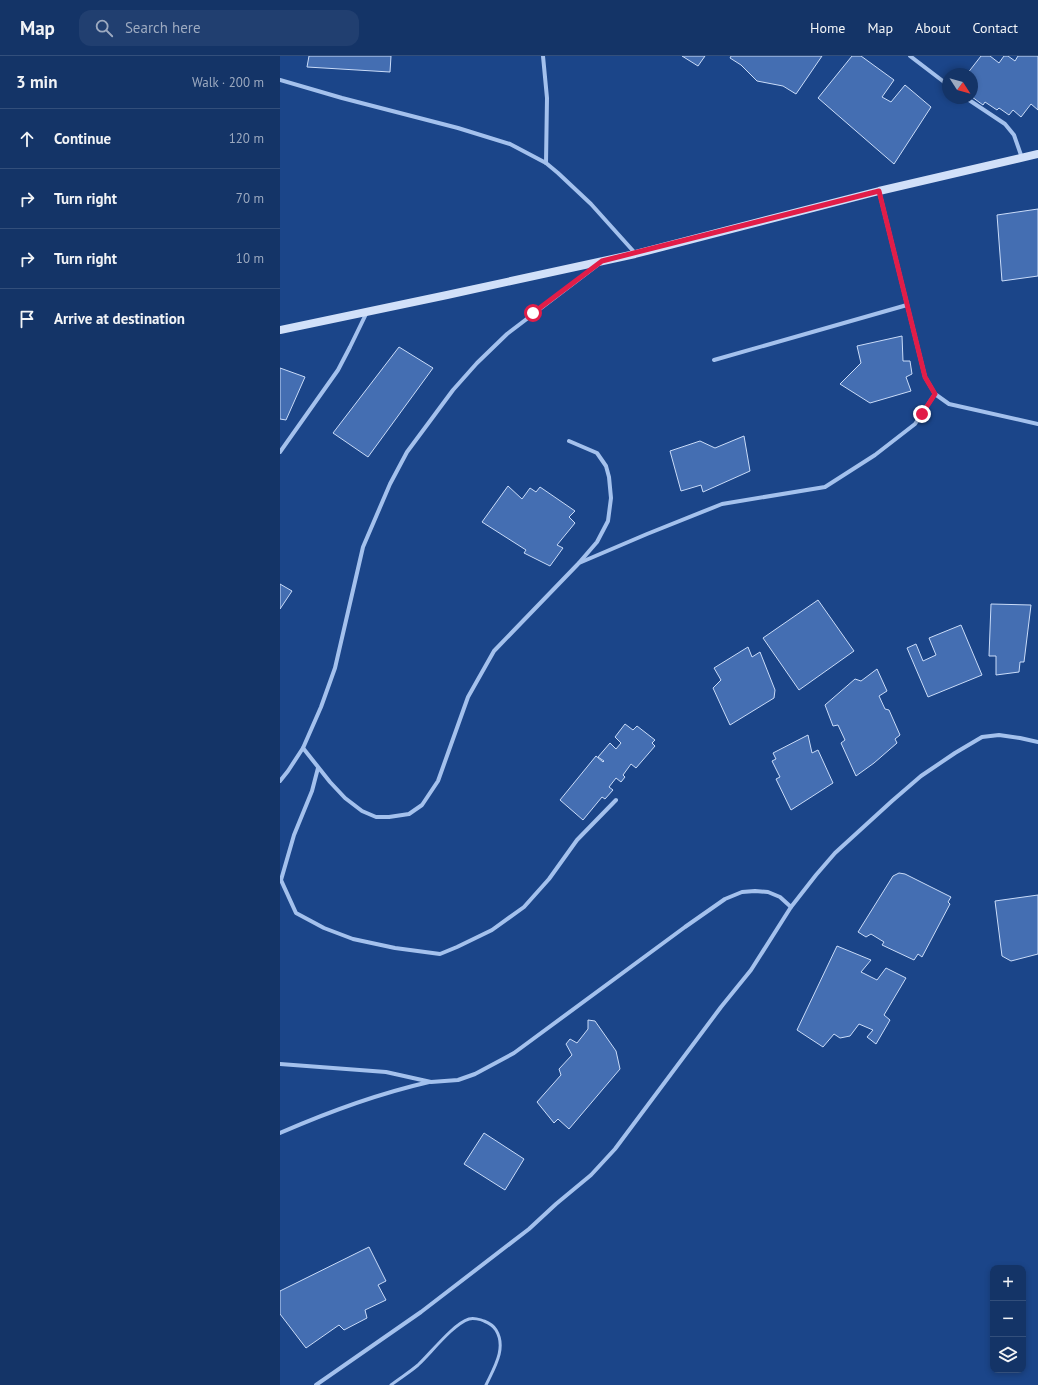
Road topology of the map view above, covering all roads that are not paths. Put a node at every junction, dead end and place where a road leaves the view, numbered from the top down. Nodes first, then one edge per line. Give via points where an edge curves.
1 (543, 56) edge
2 (910, 56) edge
3 (280, 80) edge
4 (942, 80) edge
5 (975, 104) edge
6 (1038, 154) edge
7 (1022, 158) junction
8 (546, 163) junction
9 (879, 191) junction
10 (635, 254) junction
11 (602, 261) junction
12 (907, 305) junction
13 (367, 312) junction
14 (280, 330) edge
15 (714, 360) dead end
16 (935, 394) junction
17 (1038, 424) edge
18 (569, 441) dead end
19 (280, 452) edge
20 (578, 564) junction
21 (1038, 742) edge
22 (303, 748) junction
23 (318, 768) junction
24 (280, 781) edge
25 (616, 800) dead end
26 (791, 907) junction
27 (280, 1064) edge
28 (431, 1082) junction
29 (280, 1133) edge
30 (316, 1385) edge
31 (391, 1385) edge
32 (486, 1385) edge

1 - 8 street via 547,98
2 - 4 street
3 - 8 street via 510,144
5 - 7 street via 1006,124 1014,135
6 - 7 street
7 - 9 street
8 - 10 street via 591,204
9 - 10 street
9 - 12 street
10 - 11 street
11 - 13 street
11 - 22 street via 507,334 487,353 453,390 407,452 363,547 335,668
12 - 15 street
12 - 16 street via 925,377
13 - 14 street
13 - 19 street via 338,370
16 - 17 street via 949,404
16 - 20 street via 915,424 875,455 825,487 722,504
18 - 20 street via 597,453 606,466 612,498 608,520 596,542
20 - 23 street via 494,651 468,697 438,782 422,805 409,814 376,816 362,811 345,798
21 - 26 street via 999,735 982,737 955,753 921,776 835,853
22 - 23 street
22 - 24 street
23 - 25 street via 281,880 296,913 324,928 353,939 440,954 492,930 524,907 549,880 577,840
26 - 28 street via 780,897 768,892 742,892 725,899 514,1053 458,1080
26 - 30 street via 751,970 615,1149 591,1176 529,1230 421,1312
27 - 28 street via 386,1072
28 - 29 street via 347,1106
31 - 32 lane via 418,1365 458,1325 469,1319 477,1319 494,1327 501,1346

